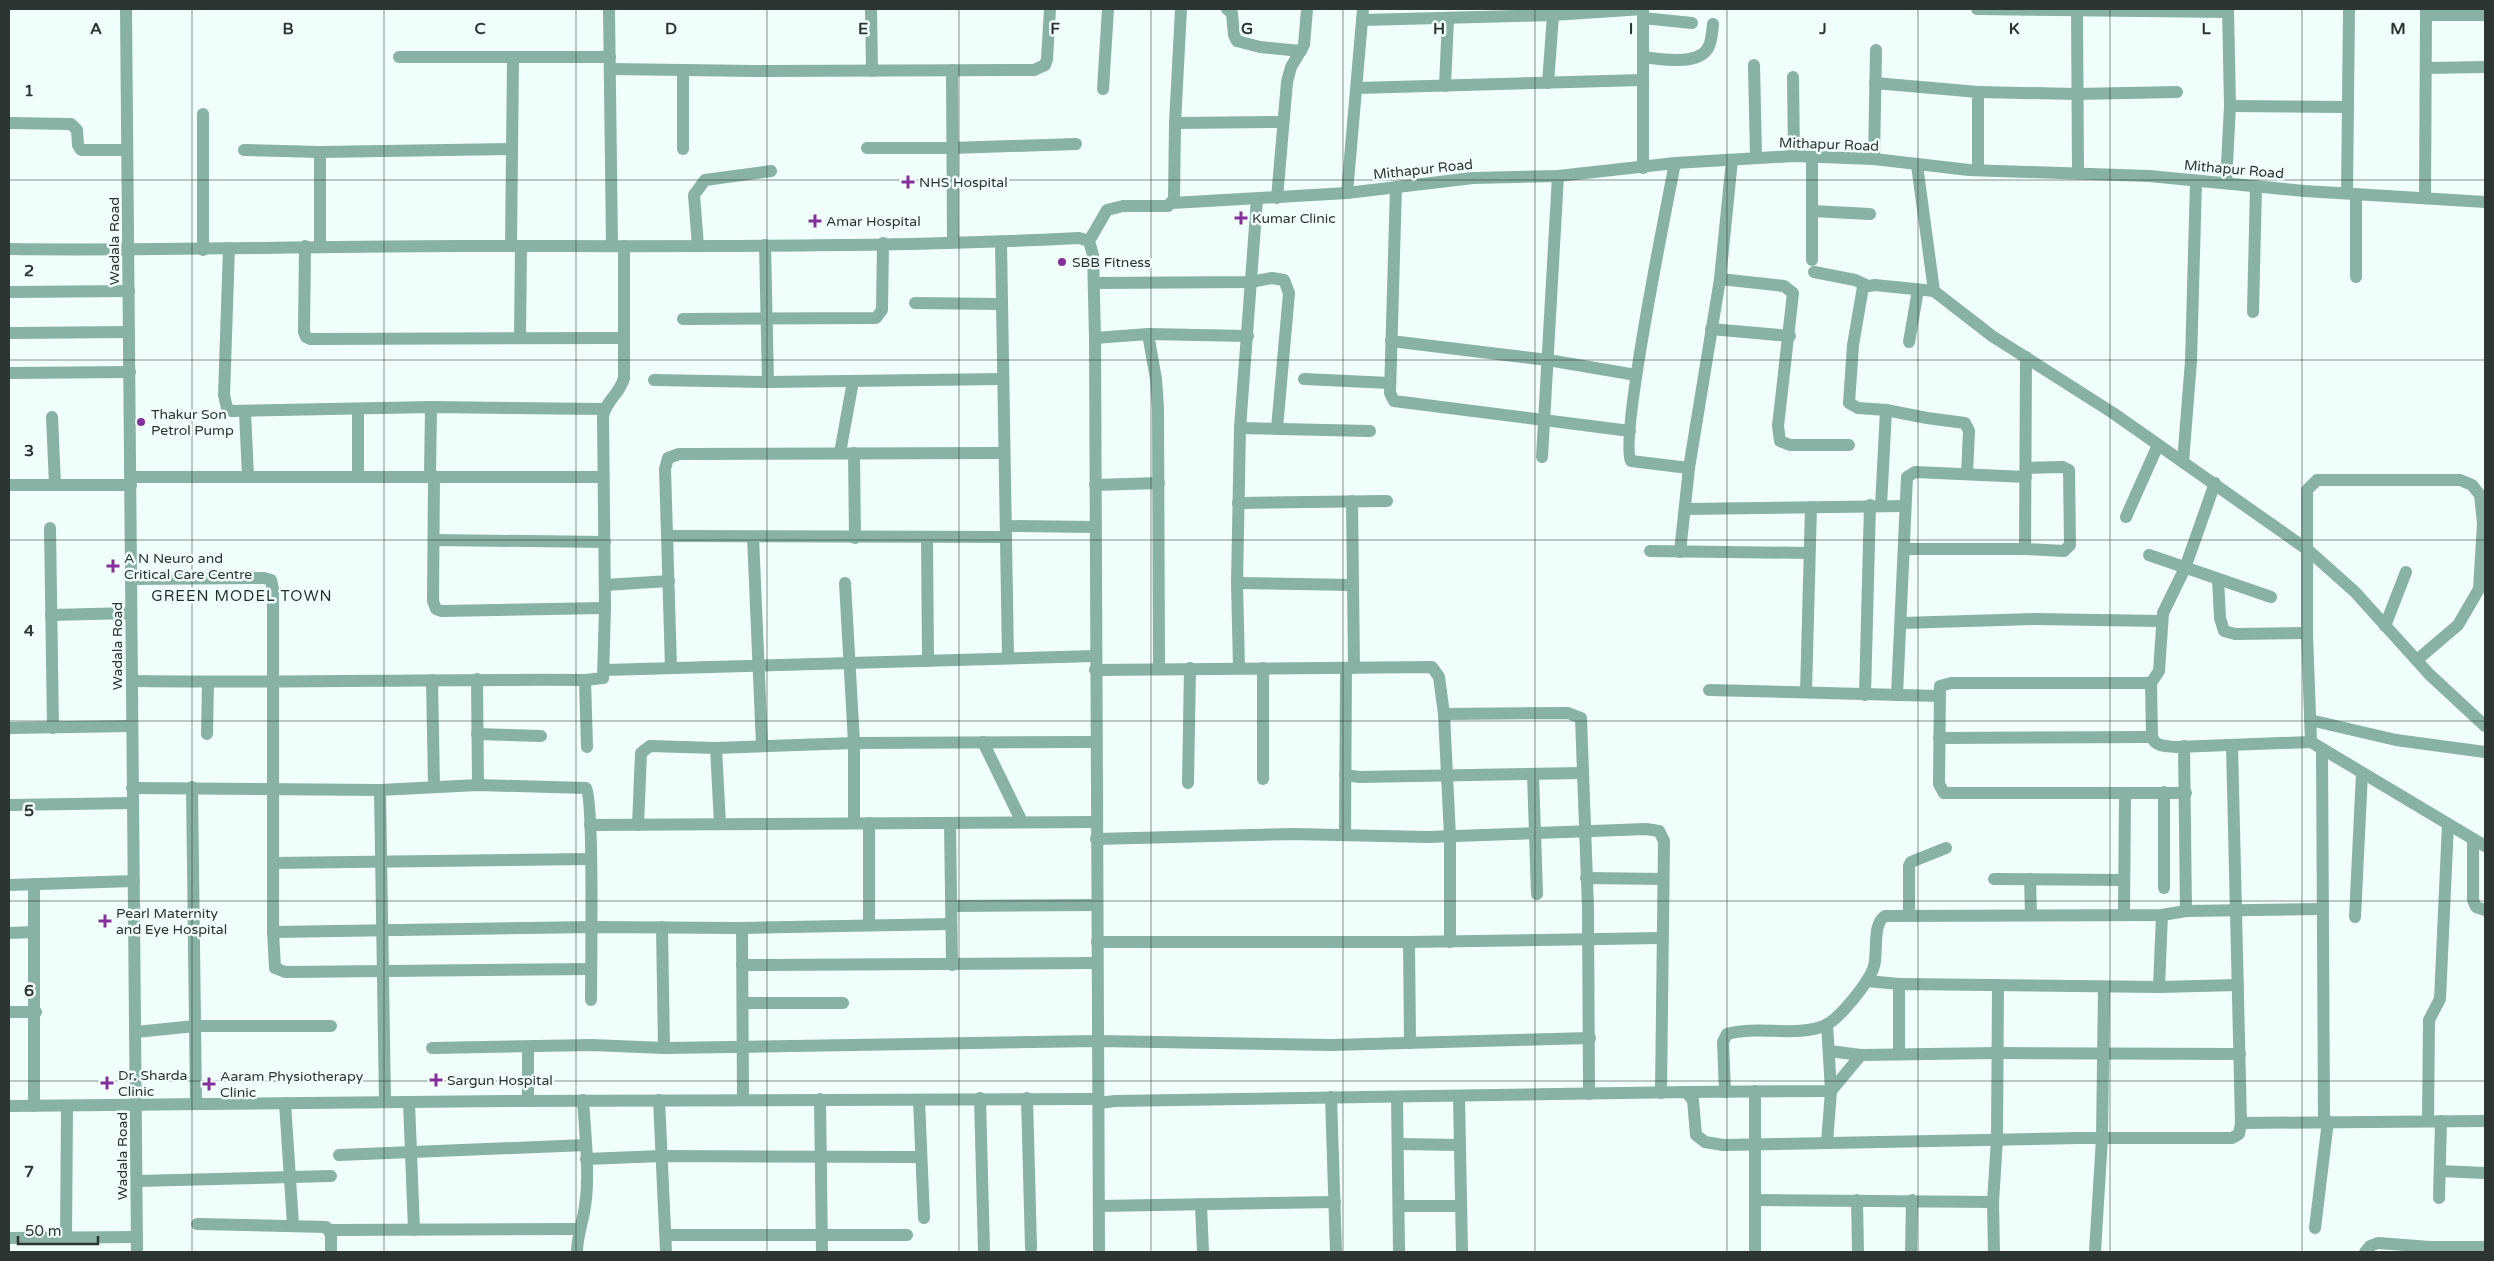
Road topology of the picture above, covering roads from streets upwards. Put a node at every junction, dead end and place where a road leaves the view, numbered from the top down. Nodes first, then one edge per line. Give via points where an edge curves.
1 (126, 9) edge
2 (609, 9) edge
3 (872, 9) edge
4 (1050, 9) edge
5 (1108, 9) edge
6 (1181, 9) edge
7 (1227, 9) edge
8 (1307, 9) edge
9 (1977, 9) edge
10 (2033, 9) edge
11 (2349, 9) edge
12 (2228, 10) edge
13 (2077, 11) junction
14 (1643, 12) edge
15 (2426, 12) edge
16 (1362, 15) edge
17 (1553, 15) junction
18 (2485, 15) edge
19 (1448, 18) junction
20 (1692, 23) dead end
21 (1713, 24) dead end
22 (1876, 50) dead end
23 (1301, 51) junction
24 (399, 57) dead end
25 (1643, 57) junction
26 (513, 58) junction
27 (610, 63) junction
28 (1754, 65) dead end
29 (2485, 67) edge
30 (2426, 68) junction
31 (683, 70) junction
32 (952, 70) junction
33 (872, 71) junction
34 (1793, 77) dead end
35 (1643, 80) junction
36 (1548, 83) junction
37 (1875, 83) junction
38 (1444, 86) junction
39 (1356, 88) junction
40 (1102, 89) dead end
41 (1978, 92) junction
42 (2178, 92) dead end
43 (2076, 94) junction
44 (2230, 106) junction
45 (2348, 107) junction
46 (203, 114) dead end
47 (1282, 122) junction
48 (9, 123) edge
49 (1175, 123) junction
50 (1076, 144) dead end
51 (867, 148) dead end
52 (952, 148) junction
53 (511, 149) junction
54 (683, 149) dead end
55 (127, 150) junction
56 (244, 150) dead end
57 (320, 152) junction
58 (1794, 156) junction
59 (1812, 157) junction
60 (1756, 158) junction
61 (1874, 159) junction
62 (1732, 160) junction
63 (1674, 164) junction
64 (1918, 165) junction
65 (1644, 168) junction
66 (1978, 170) junction
67 (771, 172) dead end
68 (2078, 173) junction
69 (1558, 176) junction
70 (2196, 181) junction
71 (2226, 183) junction
72 (2256, 186) junction
73 (1396, 187) junction
74 (1347, 193) junction
75 (2351, 194) junction
76 (1277, 198) junction
77 (2425, 198) junction
78 (1257, 199) junction
79 (2485, 202) edge
80 (1172, 203) junction
81 (1812, 211) junction
82 (1870, 214) dead end
83 (1089, 241) junction
84 (953, 242) junction
85 (1001, 242) junction
86 (883, 243) junction
87 (765, 245) junction
88 (305, 246) junction
89 (320, 246) junction
90 (516, 246) junction
91 (618, 246) junction
92 (698, 246) junction
93 (229, 248) junction
94 (9, 249) edge
95 (130, 250) junction
96 (203, 250) junction
97 (2356, 277) dead end
98 (1720, 279) junction
99 (1251, 282) junction
100 (1094, 283) junction
101 (1866, 285) junction
102 (1918, 290) junction
103 (129, 291) junction
104 (9, 292) edge
105 (1934, 292) junction
106 (915, 303) dead end
107 (1002, 304) junction
108 (2253, 312) dead end
109 (683, 319) dead end
110 (766, 319) junction
111 (1711, 328) junction
112 (129, 332) junction
113 (9, 333) edge
114 (1148, 334) junction
115 (1248, 336) junction
116 (1790, 336) junction
117 (520, 338) junction
118 (624, 338) junction
119 (1095, 338) junction
120 (1391, 341) junction
121 (1909, 342) dead end
122 (2026, 357) junction
123 (1548, 360) junction
124 (130, 372) junction
125 (9, 373) edge
126 (1636, 375) junction
127 (1003, 379) junction
128 (1304, 379) dead end
129 (654, 380) dead end
130 (853, 381) junction
131 (768, 382) junction
132 (1390, 382) junction
133 (431, 407) junction
134 (358, 409) junction
135 (604, 409) junction
136 (1886, 410) junction
137 (245, 412) junction
138 (52, 416) dead end
139 (1543, 420) junction
140 (1240, 428) junction
141 (1277, 428) junction
142 (1370, 431) dead end
143 (1630, 431) junction
144 (1849, 445) dead end
145 (2158, 445) junction
146 (840, 453) junction
147 (854, 453) junction
148 (1004, 453) junction
149 (1542, 457) dead end
150 (2183, 462) junction
151 (1689, 468) junction
152 (2027, 473) junction
153 (1967, 474) junction
154 (358, 476) junction
155 (432, 476) junction
156 (248, 477) junction
157 (604, 477) junction
158 (130, 481) junction
159 (1158, 483) junction
160 (2215, 483) junction
161 (9, 485) edge
162 (55, 485) junction
163 (1095, 485) junction
164 (1352, 500) junction
165 (1387, 500) dead end
166 (1238, 503) junction
167 (1876, 506) junction
168 (1904, 506) junction
169 (1811, 507) junction
170 (1685, 509) junction
171 (2126, 517) dead end
172 (1095, 527) junction
173 (50, 528) dead end
174 (1006, 531) junction
175 (668, 536) junction
176 (754, 537) junction
177 (855, 538) junction
178 (927, 538) junction
179 (434, 540) junction
180 (605, 542) junction
181 (1904, 549) junction
182 (2025, 549) junction
183 (2308, 550) junction
184 (1650, 551) dead end
185 (1680, 552) junction
186 (1809, 553) junction
187 (2148, 556) dead end
188 (2185, 568) junction
189 (2406, 572) dead end
190 (131, 579) junction
191 (2218, 579) junction
192 (669, 581) junction
193 (845, 583) dead end
194 (1238, 583) junction
195 (605, 585) junction
196 (1352, 585) junction
197 (2482, 589) edge
198 (2271, 597) dead end
199 (605, 608) junction
200 (131, 613) junction
201 (51, 615) junction
202 (2161, 621) junction
203 (1901, 623) junction
204 (2385, 626) junction
205 (2307, 633) junction
206 (1095, 656) junction
207 (1008, 658) junction
208 (2416, 660) junction
209 (928, 661) junction
210 (849, 662) junction
211 (759, 664) junction
212 (672, 667) junction
213 (1190, 668) junction
214 (1239, 668) junction
215 (1263, 668) junction
216 (1350, 668) junction
217 (1159, 669) junction
218 (605, 670) junction
219 (1096, 670) junction
220 (477, 679) junction
221 (432, 680) junction
222 (585, 680) junction
223 (132, 681) junction
224 (208, 682) junction
225 (272, 683) junction
226 (2151, 683) junction
227 (1709, 690) dead end
228 (1806, 692) junction
229 (1865, 695) junction
230 (1897, 695) junction
231 (1939, 696) junction
232 (1444, 714) junction
233 (2310, 720) junction
234 (132, 726) junction
235 (2485, 726) edge
236 (9, 728) edge
237 (53, 728) junction
238 (207, 734) dead end
239 (477, 734) junction
240 (541, 736) dead end
241 (2152, 737) junction
242 (1939, 738) junction
243 (983, 742) junction
244 (1096, 742) junction
245 (2311, 742) junction
246 (854, 743) junction
247 (2232, 745) junction
248 (762, 746) junction
249 (2184, 746) junction
250 (587, 747) dead end
251 (716, 748) junction
252 (2322, 750) junction
253 (2485, 752) edge
254 (2362, 773) junction
255 (1447, 774) junction
256 (1533, 774) junction
257 (1583, 774) junction
258 (1345, 775) junction
259 (1263, 779) dead end
260 (1188, 783) dead end
261 (478, 785) junction
262 (434, 786) junction
263 (192, 787) junction
264 (132, 788) junction
265 (274, 788) junction
266 (380, 790) junction
267 (2164, 792) junction
268 (2125, 793) junction
269 (2186, 793) junction
270 (133, 803) junction
271 (9, 805) edge
272 (1022, 822) junction
273 (1096, 822) junction
274 (854, 823) junction
275 (869, 823) junction
276 (950, 823) junction
277 (720, 824) junction
278 (2448, 824) junction
279 (590, 825) junction
280 (638, 825) junction
281 (1584, 832) junction
282 (1535, 834) junction
283 (1345, 835) junction
284 (1450, 836) junction
285 (1096, 838) junction
286 (2473, 839) junction
287 (2485, 846) edge
288 (1946, 848) dead end
289 (590, 859) junction
290 (381, 861) junction
291 (273, 863) junction
292 (1586, 878) junction
293 (1663, 879) junction
294 (1994, 879) dead end
295 (2030, 879) junction
296 (2124, 880) junction
297 (134, 881) junction
298 (34, 884) junction
299 (9, 885) edge
300 (2164, 888) dead end
301 (1537, 894) dead end
302 (1097, 905) junction
303 (951, 906) junction
304 (2322, 909) junction
305 (2236, 910) junction
306 (2485, 910) edge
307 (2186, 911) junction
308 (2031, 914) junction
309 (1910, 915) junction
310 (2124, 915) junction
311 (2162, 915) junction
312 (2355, 917) dead end
313 (951, 924) junction
314 (869, 925) junction
315 (591, 926) junction
316 (662, 927) junction
317 (742, 928) junction
318 (382, 930) junction
319 (34, 932) junction
320 (273, 932) junction
321 (9, 933) edge
322 (1661, 938) junction
323 (1588, 940) junction
324 (1097, 942) junction
325 (1409, 942) junction
326 (1450, 942) junction
327 (1097, 963) junction
328 (742, 965) junction
329 (952, 965) junction
330 (591, 969) junction
331 (383, 970) junction
332 (1867, 981) junction
333 (1899, 984) junction
334 (1998, 985) junction
335 (2238, 985) junction
336 (2104, 987) junction
337 (2160, 987) junction
338 (592, 1000) dead end
339 (743, 1002) junction
340 (843, 1003) dead end
341 (9, 1012) edge
342 (36, 1012) junction
343 (1827, 1024) junction
344 (195, 1026) junction
345 (331, 1026) dead end
346 (136, 1032) junction
347 (1590, 1038) junction
348 (1098, 1041) junction
349 (1410, 1043) junction
350 (742, 1046) junction
351 (528, 1047) junction
352 (432, 1048) dead end
353 (664, 1048) junction
354 (1829, 1051) junction
355 (1996, 1053) junction
356 (1899, 1054) junction
357 (2102, 1054) junction
358 (2240, 1054) junction
359 (1860, 1055) junction
360 (1831, 1090) junction
361 (1755, 1091) junction
362 (1661, 1092) junction
363 (1686, 1092) junction
364 (1725, 1092) junction
365 (1589, 1094) junction
366 (1459, 1096) junction
367 (1331, 1097) junction
368 (1397, 1097) junction
369 (980, 1098) junction
370 (1027, 1098) junction
371 (820, 1099) junction
372 (583, 1100) junction
373 (659, 1100) junction
374 (743, 1100) junction
375 (919, 1100) junction
376 (528, 1101) junction
377 (1099, 1101) junction
378 (285, 1102) junction
379 (385, 1102) junction
380 (409, 1102) junction
381 (196, 1103) junction
382 (137, 1104) junction
383 (9, 1106) edge
384 (34, 1106) junction
385 (67, 1106) junction
386 (2326, 1121) junction
387 (2435, 1121) junction
388 (2485, 1121) edge
389 (2240, 1123) junction
390 (2102, 1138) junction
391 (1997, 1139) junction
392 (1827, 1142) junction
393 (1754, 1143) junction
394 (1398, 1144) junction
395 (586, 1145) junction
396 (1459, 1145) junction
397 (411, 1152) junction
398 (339, 1155) dead end
399 (662, 1156) junction
400 (820, 1156) junction
401 (921, 1157) junction
402 (586, 1159) junction
403 (2440, 1171) junction
404 (2485, 1173) edge
405 (331, 1176) dead end
406 (288, 1179) junction
407 (137, 1181) junction
408 (2439, 1198) dead end
409 (1755, 1200) junction
410 (1857, 1200) junction
411 (1912, 1200) junction
412 (1335, 1202) junction
413 (1992, 1202) junction
414 (1201, 1205) junction
415 (1099, 1206) junction
416 (1399, 1206) junction
417 (1460, 1206) junction
418 (924, 1218) dead end
419 (197, 1224) dead end
420 (293, 1225) junction
421 (2315, 1228) dead end
422 (579, 1229) junction
423 (330, 1230) junction
424 (414, 1230) junction
425 (822, 1234) junction
426 (666, 1235) junction
427 (907, 1235) dead end
428 (138, 1237) junction
429 (9, 1238) edge
430 (66, 1238) junction
431 (2485, 1247) edge
432 (1031, 1248) dead end
433 (138, 1252) edge
434 (331, 1252) edge
435 (577, 1252) edge
436 (666, 1252) edge
437 (822, 1252) edge
438 (984, 1252) edge
439 (1100, 1252) edge
440 (1203, 1252) edge
441 (1336, 1252) edge
442 (1399, 1252) edge
443 (1462, 1252) edge
444 (1755, 1252) edge
445 (1858, 1252) edge
446 (1911, 1252) edge
447 (1994, 1252) edge
448 (2095, 1252) edge
449 (2365, 1252) edge

1 - 55 street, Wadala Road
2 - 27 street
3 - 33 street
4 - 32 street via 1045,65 1034,70
5 - 40 street
6 - 49 street
7 - 23 street via 1232,13 1237,41
8 - 23 street
9 - 10 street
10 - 13 street
11 - 45 street
12 - 13 street
12 - 44 street
13 - 43 street
14 - 17 street
14 - 20 street
14 - 25 street
15 - 18 street
15 - 30 street
16 - 19 street
16 - 39 street
17 - 19 street
17 - 36 street
19 - 38 street
21 - 25 street via 1709,47 1702,54 1683,60
22 - 37 street
23 - 47 street via 1291,67
24 - 26 street
25 - 35 street
26 - 27 street
26 - 53 street
27 - 31 street
27 - 91 street
28 - 60 street
29 - 30 street
30 - 77 street
31 - 33 street
31 - 54 street
32 - 33 street
32 - 52 street
34 - 58 street
35 - 36 street
35 - 65 street
36 - 38 street
37 - 41 street
37 - 61 street
38 - 39 street
39 - 74 street
41 - 43 street
41 - 66 street
42 - 43 street
43 - 68 street
44 - 45 street
44 - 71 street
45 - 75 street
46 - 96 street
47 - 49 street
47 - 76 street
48 - 55 street via 71,124 77,130 81,150
49 - 80 street via 1176,193
50 - 52 street
51 - 52 street
52 - 84 street
53 - 57 street
53 - 90 street
55 - 95 street, Wadala Road
56 - 57 street
57 - 89 street
58 - 59 street, Mithapur Road
58 - 60 street, Mithapur Road
59 - 61 street, Mithapur Road
59 - 81 street
60 - 62 street, Mithapur Road
61 - 64 street, Mithapur Road
62 - 63 street, Mithapur Road
62 - 98 street
63 - 65 street, Mithapur Road
63 - 126 street
64 - 66 street, Mithapur Road
64 - 105 street
65 - 69 street, Mithapur Road
66 - 68 street, Mithapur Road
67 - 92 street via 705,180 694,195
68 - 70 street, Mithapur Road
69 - 73 street, Mithapur Road via 1473,178
69 - 123 street
70 - 71 street, Mithapur Road
70 - 150 street via 2192,361
71 - 72 street, Mithapur Road
72 - 75 street, Mithapur Road
72 - 108 street
73 - 74 street, Mithapur Road
73 - 120 street
74 - 76 street, Mithapur Road
75 - 77 street, Mithapur Road
75 - 97 street
76 - 78 street, Mithapur Road
77 - 79 street, Mithapur Road
78 - 80 street, Mithapur Road
78 - 99 street
80 - 83 street, Mithapur Road via 1168,206 1123,206 1108,210
81 - 82 street
81 - 101 street via 1813,266
83 - 85 street via 1079,238
83 - 100 street
84 - 85 street
84 - 86 street
85 - 107 street
86 - 87 street
86 - 110 street via 882,310 876,318
87 - 92 street
87 - 110 street
88 - 89 street
88 - 93 street
88 - 117 street via 304,332 310,339
89 - 90 street
90 - 91 street
90 - 117 street
91 - 92 street
91 - 118 street
93 - 96 street
93 - 137 street via 224,395 227,408
94 - 95 street
95 - 96 street
95 - 103 street, Wadala Road
98 - 111 street
98 - 116 street via 1789,288 1794,300
99 - 100 street
99 - 115 street
99 - 141 street via 1279,278 1288,288
100 - 119 street
101 - 102 street
101 - 136 street via 1862,291 1848,399 1849,404 1858,408
102 - 105 street
102 - 121 street
103 - 104 street
103 - 112 street, Wadala Road
105 - 122 street
106 - 107 street
107 - 127 street
109 - 110 street
110 - 131 street
111 - 116 street
111 - 151 street
112 - 113 street
112 - 124 street, Wadala Road
114 - 115 street
114 - 119 street
114 - 159 street via 1157,394
115 - 140 street
116 - 144 street via 1778,426 1780,441 1790,445
117 - 118 street
118 - 135 street via 622,384
119 - 163 street
120 - 123 street
120 - 132 street
122 - 145 street
122 - 152 street
123 - 126 street
123 - 139 street
124 - 125 street
124 - 158 street, Wadala Road
126 - 143 street
127 - 130 street
127 - 148 street
128 - 132 street
129 - 131 street
130 - 131 street
130 - 146 street
132 - 139 street via 1391,398 1399,404
133 - 134 street
133 - 135 street
133 - 155 street
134 - 137 street
134 - 154 street
135 - 157 street
136 - 153 street via 1965,423 1969,431
136 - 167 street
137 - 156 street
138 - 162 street
139 - 143 street
139 - 149 street
140 - 141 street
140 - 166 street
141 - 142 street
143 - 151 street via 1628,448 1631,461
145 - 150 street
145 - 171 street
146 - 147 street
146 - 175 street via 674,455 668,458 666,469
147 - 148 street
147 - 177 street
148 - 174 street
150 - 160 street
151 - 170 street
152 - 153 street
152 - 182 street
152 - 182 street via 2069,470 2070,545 2064,551
153 - 168 street via 1910,473 1905,484
154 - 155 street
154 - 156 street
155 - 157 street
155 - 179 street
156 - 158 street
157 - 180 street
158 - 162 street
158 - 190 street, Wadala Road
159 - 163 street
159 - 217 street
160 - 183 street
160 - 188 street
161 - 162 street
163 - 172 street
164 - 165 street
164 - 166 street
164 - 196 street
166 - 194 street
167 - 168 street
167 - 169 street
167 - 229 street
168 - 181 street
169 - 170 street
169 - 186 street
170 - 185 street
172 - 174 street
172 - 206 street
173 - 201 street
174 - 178 street
174 - 207 street
175 - 176 street
175 - 192 street
176 - 177 street
176 - 211 street
177 - 178 street
178 - 209 street
179 - 180 street
179 - 199 street via 433,601 436,609 441,611
180 - 195 street
181 - 182 street
181 - 203 street
183 - 197 street via 2307,490 2317,480 2466,481 2480,495
183 - 204 street via 2355,592
183 - 205 street
184 - 185 street
185 - 186 street
186 - 228 street
187 - 188 street
188 - 191 street
188 - 202 street
189 - 204 street
190 - 200 street, Wadala Road
190 - 225 street via 271,580
191 - 198 street
191 - 205 street via 2224,631 2235,634
192 - 195 street
192 - 212 street
193 - 210 street
194 - 196 street
194 - 214 street
195 - 199 street
196 - 216 street
197 - 208 street via 2458,625
199 - 218 street
200 - 201 street
200 - 223 street, Wadala Road
201 - 237 street
202 - 203 street via 2035,619
202 - 226 street via 2159,671
203 - 230 street
204 - 208 street
205 - 233 street
206 - 207 street
206 - 219 street
207 - 209 street
208 - 235 street
209 - 210 street
210 - 211 street
210 - 246 street
211 - 212 street
211 - 248 street
212 - 218 street
213 - 214 street
213 - 217 street
213 - 260 street
214 - 215 street
215 - 216 street
215 - 259 street
216 - 232 street via 1432,667 1439,677
216 - 258 street
217 - 219 street
218 - 222 street via 601,679
219 - 244 street
220 - 221 street
220 - 222 street
220 - 239 street
221 - 225 street
221 - 262 street
222 - 250 street
223 - 224 street
223 - 234 street, Wadala Road
224 - 225 street
224 - 238 street
225 - 265 street
226 - 231 street via 1946,683 1940,686
226 - 241 street
227 - 228 street
228 - 229 street
229 - 230 street
230 - 231 street
231 - 242 street
232 - 255 street
232 - 257 street via 1578,715 1582,722
233 - 245 street
233 - 253 street via 2396,740
234 - 237 street
234 - 264 street, Wadala Road
236 - 237 street
239 - 240 street
239 - 261 street
241 - 242 street
241 - 249 street via 2159,745
242 - 268 street via 1939,784 1944,793
243 - 244 street
243 - 246 street
243 - 272 street
244 - 273 street
245 - 247 street
245 - 252 street
246 - 248 street
246 - 274 street
247 - 249 street
247 - 305 street
248 - 251 street
249 - 269 street
251 - 277 street
251 - 280 street via 645,748 640,761
252 - 254 street
252 - 304 street
254 - 278 street
254 - 312 street
255 - 256 street
255 - 258 street
255 - 284 street
256 - 257 street
256 - 282 street
257 - 281 street
258 - 283 street
261 - 262 street
261 - 279 street via 583,787 589,795
262 - 266 street
263 - 264 street
263 - 265 street
263 - 344 street
264 - 270 street, Wadala Road
265 - 266 street
265 - 291 street
266 - 290 street
267 - 268 street
267 - 269 street
267 - 300 street
268 - 296 street
269 - 307 street
270 - 271 street
270 - 297 street, Wadala Road
272 - 273 street
272 - 276 street
273 - 285 street
274 - 275 street
274 - 277 street
275 - 276 street
275 - 314 street
276 - 303 street
277 - 280 street
278 - 286 street
278 - 387 street via 2440,999 2428,1020
279 - 280 street
279 - 289 street
281 - 282 street
281 - 292 street
281 - 293 street via 1659,831 1664,841
282 - 284 street
282 - 301 street
283 - 284 street
283 - 285 street
284 - 326 street
285 - 302 street
286 - 287 street
286 - 306 street via 2473,900 2476,907
288 - 309 street via 1912,862
289 - 290 street
289 - 315 street
290 - 291 street
290 - 318 street
291 - 320 street
292 - 293 street
292 - 323 street
293 - 322 street
294 - 295 street
295 - 296 street
295 - 308 street
296 - 310 street
297 - 298 street
297 - 346 street, Wadala Road
298 - 299 street
298 - 319 street
302 - 303 street
302 - 324 street
303 - 313 street
304 - 305 street
304 - 386 street
305 - 307 street
305 - 335 street
307 - 311 street
308 - 309 street
308 - 310 street
309 - 332 street via 1889,915 1880,919 1875,964
310 - 311 street
311 - 337 street
313 - 314 street
313 - 329 street
314 - 317 street
315 - 316 street
315 - 318 street
315 - 330 street
316 - 317 street
316 - 353 street
317 - 328 street
318 - 320 street
318 - 331 street
319 - 321 street
319 - 342 street
320 - 331 street via 273,963 278,971
322 - 323 street
322 - 362 street
323 - 326 street
323 - 347 street
324 - 325 street
324 - 327 street
325 - 326 street
325 - 349 street
327 - 329 street
327 - 348 street
328 - 329 street
328 - 339 street
330 - 331 street
330 - 338 street
331 - 379 street
332 - 333 street
332 - 343 street via 1838,1016
333 - 334 street
333 - 356 street
334 - 336 street
334 - 355 street
335 - 337 street
335 - 358 street
336 - 337 street
336 - 357 street
339 - 340 street
339 - 350 street
341 - 342 street
342 - 384 street
343 - 354 street
343 - 364 street via 1807,1029 1727,1034 1723,1042
344 - 345 street
344 - 346 street
344 - 381 street
346 - 382 street, Wadala Road
347 - 349 street
347 - 365 street
348 - 349 street
348 - 350 street
348 - 377 street
350 - 353 street
350 - 374 street
351 - 352 street
351 - 353 street
351 - 376 street
354 - 359 street
354 - 360 street
355 - 356 street
355 - 357 street
355 - 391 street
356 - 359 street
357 - 358 street
357 - 390 street
358 - 389 street
359 - 360 street
360 - 361 street
360 - 392 street
361 - 364 street
361 - 393 street
362 - 363 street
362 - 365 street
363 - 364 street
363 - 393 street via 1694,1100 1694,1128 1699,1139 1723,1145
365 - 366 street
366 - 368 street
366 - 396 street
367 - 368 street
367 - 377 street
367 - 412 street
368 - 394 street
369 - 370 street
369 - 375 street
369 - 438 street
370 - 377 street
370 - 432 street
371 - 374 street
371 - 375 street
371 - 400 street
372 - 373 street
372 - 376 street
372 - 395 street
373 - 374 street
373 - 399 street
375 - 401 street
376 - 380 street
377 - 415 street
378 - 379 street
378 - 381 street
378 - 406 street
379 - 380 street
380 - 397 street
381 - 382 street
382 - 385 street
382 - 407 street, Wadala Road
383 - 384 street
384 - 385 street
385 - 430 street
386 - 387 street
386 - 389 street
386 - 421 street
387 - 388 street
387 - 403 street
389 - 390 street via 2239,1134 2232,1138
390 - 391 street
390 - 448 street
391 - 392 street
391 - 413 street
392 - 393 street
393 - 409 street
394 - 396 street
394 - 416 street
395 - 397 street
395 - 402 street
396 - 417 street
397 - 398 street
397 - 424 street
399 - 400 street
399 - 402 street
399 - 426 street
400 - 401 street
400 - 425 street
401 - 418 street
402 - 422 street via 586,1206
403 - 404 street
403 - 408 street
405 - 406 street
406 - 407 street
406 - 420 street
407 - 428 street, Wadala Road
409 - 410 street
409 - 444 street
410 - 411 street
410 - 445 street
411 - 413 street
411 - 446 street
412 - 414 street
412 - 441 street
413 - 447 street
414 - 415 street
414 - 440 street
415 - 439 street
416 - 417 street
416 - 442 street
417 - 443 street
419 - 420 street
420 - 423 street via 321,1226
422 - 424 street
422 - 435 street
423 - 424 street
423 - 434 street
425 - 426 street
425 - 427 street
425 - 437 street
426 - 436 street
428 - 430 street
428 - 433 street, Wadala Road
429 - 430 street
431 - 449 street via 2430,1247 2378,1242

